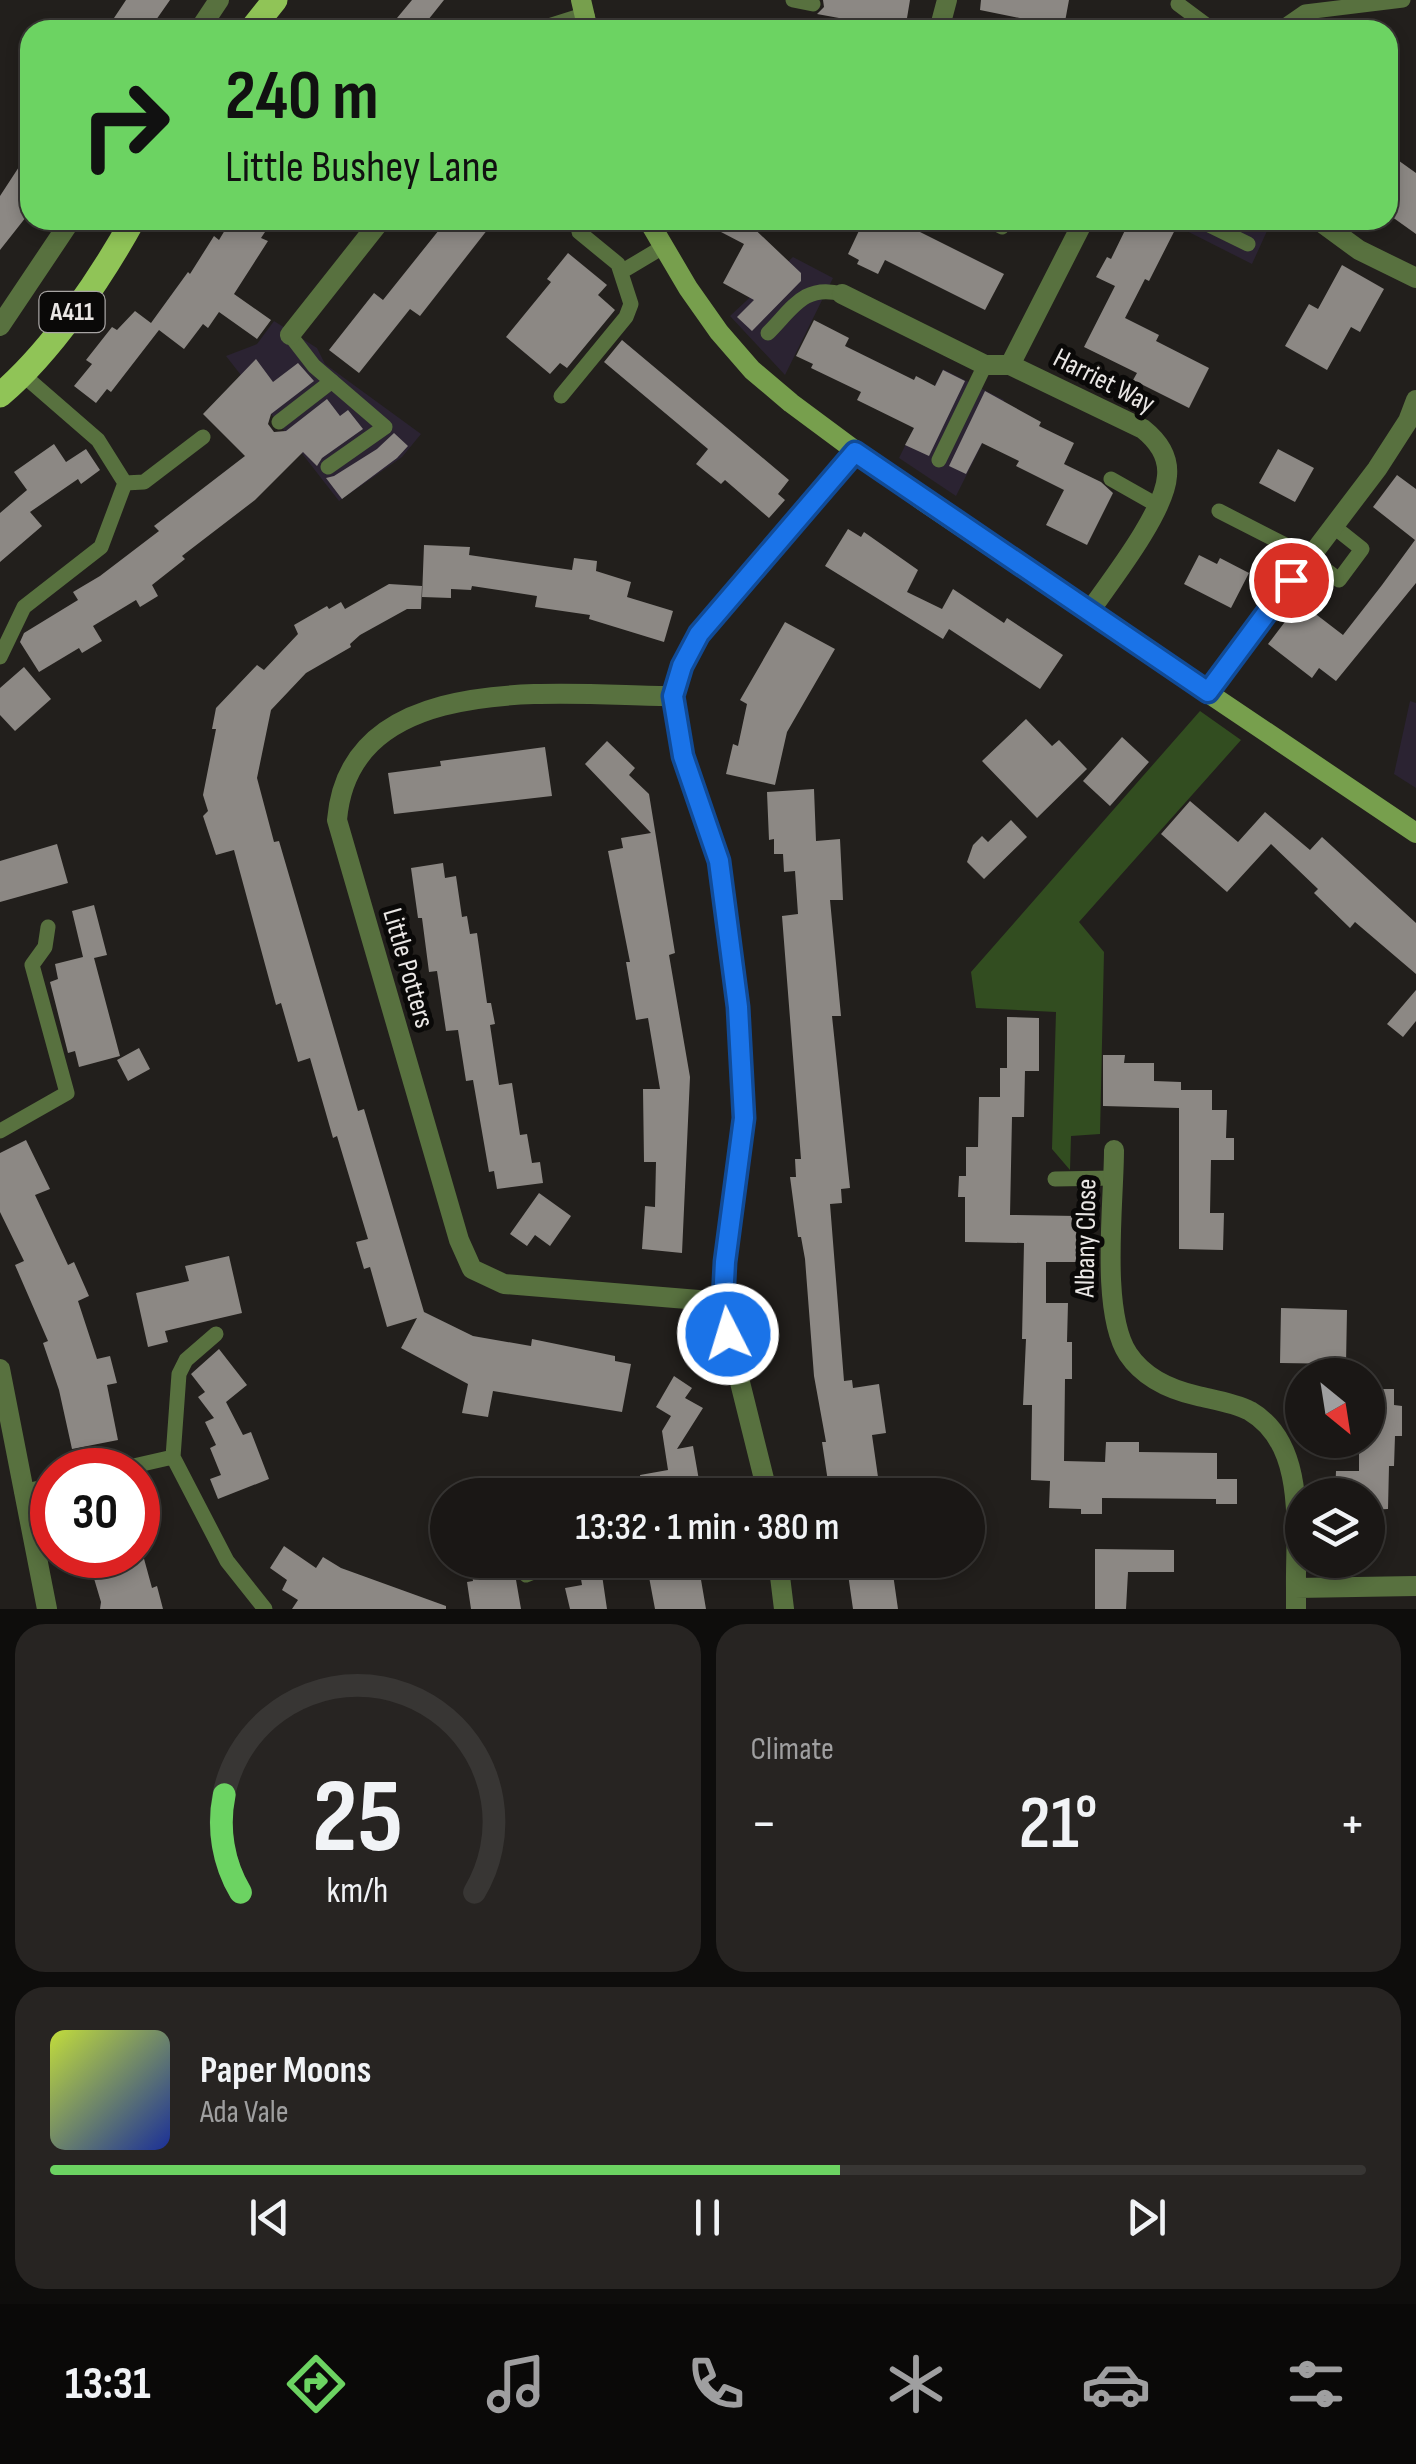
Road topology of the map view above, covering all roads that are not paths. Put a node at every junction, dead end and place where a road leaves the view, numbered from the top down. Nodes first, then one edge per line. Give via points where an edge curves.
1 (275, 0) edge
2 (794, 0) edge
3 (1403, 0) edge
4 (813, 4) dead end
5 (1178, 4) dead end
6 (259, 20) edge
7 (1199, 20) edge
8 (1293, 20) edge
9 (64, 230) edge
10 (127, 230) edge
11 (373, 230) edge
12 (654, 230) edge
13 (1079, 230) edge
14 (1219, 230) edge
15 (1332, 230) edge
16 (579, 232) dead end
17 (1248, 244) dead end
18 (663, 247) junction
19 (622, 272) junction
20 (1416, 278) edge
21 (842, 294) joint
22 (0, 326) edge
23 (768, 333) dead end
24 (290, 335) joint
25 (985, 366) junction
26 (1010, 366) junction
27 (332, 382) junction
28 (8, 384) edge
29 (561, 396) dead end
30 (1416, 400) edge
31 (279, 422) dead end
32 (1412, 423) edge
33 (202, 437) dead end
34 (855, 452) junction
35 (939, 460) dead end
36 (328, 466) dead end
37 (1111, 480) dead end
38 (125, 483) junction
39 (1157, 505) junction
40 (1219, 510) dead end
41 (1332, 526) junction
42 (1309, 557) junction
43 (1089, 612) junction
44 (0, 657) edge
45 (1208, 692) junction
46 (673, 696) junction
47 (1416, 833) edge
48 (48, 928) dead end
49 (0, 1131) edge
50 (1114, 1150) dead end
51 (1114, 1178) junction
52 (1055, 1179) dead end
53 (723, 1302) junction
54 (216, 1334) dead end
55 (0, 1369) edge
56 (173, 1457) junction
57 (160, 1460) edge
58 (764, 1478) edge
59 (30, 1490) edge
60 (22, 1492) junction
61 (780, 1578) edge
62 (1416, 1586) edge
63 (1296, 1599) edge
64 (47, 1609) edge
65 (265, 1609) edge
66 (784, 1609) edge

1 - 6 main road
2 - 4 lane
3 - 8 lane via 1305,12
5 - 7 lane
9 - 22 street
10 - 28 main road, A411 via 88,293
11 - 24 street
12 - 18 street
13 - 26 street, Harriet Way
14 - 17 lane
15 - 20 street
16 - 19 lane
18 - 19 lane
18 - 34 street via 752,370
19 - 29 lane via 631,304 626,317
21 - 23 lane via 807,294
21 - 25 street, Harriet Way
24 - 27 lane
25 - 26 street, Harriet Way
25 - 35 lane
26 - 39 street, Harriet Way via 1155,439 1168,477
27 - 31 lane
27 - 36 lane via 384,427
28 - 38 lane via 98,440
30 - 32 street
32 - 41 street
33 - 38 lane via 144,482
34 - 43 street
34 - 46 street via 699,634
37 - 39 lane
38 - 44 lane via 101,547 24,607
39 - 43 street, Harriet Way
40 - 42 lane
41 - 42 street
41 - 42 lane via 1362,549 1339,580
42 - 45 street
43 - 45 street
45 - 47 street
46 - 53 street via 683,756 719,861 738,1007 744,1118
46 - 53 street, Little Potters via 529,696 407,716 355,758 337,820 472,1268 504,1284
48 - 49 lane via 32,965 67,1093
50 - 51 street, Albany Close
51 - 52 lane
51 - 63 street, Albany Close via 1112,1314 1119,1335 1157,1382 1248,1410 1272,1432 1294,1486
53 - 58 street
54 - 56 lane via 179,1374
55 - 60 street
56 - 57 lane
56 - 65 lane via 227,1561
59 - 60 lane
60 - 64 street
61 - 66 street
62 - 63 street, Albany Close

